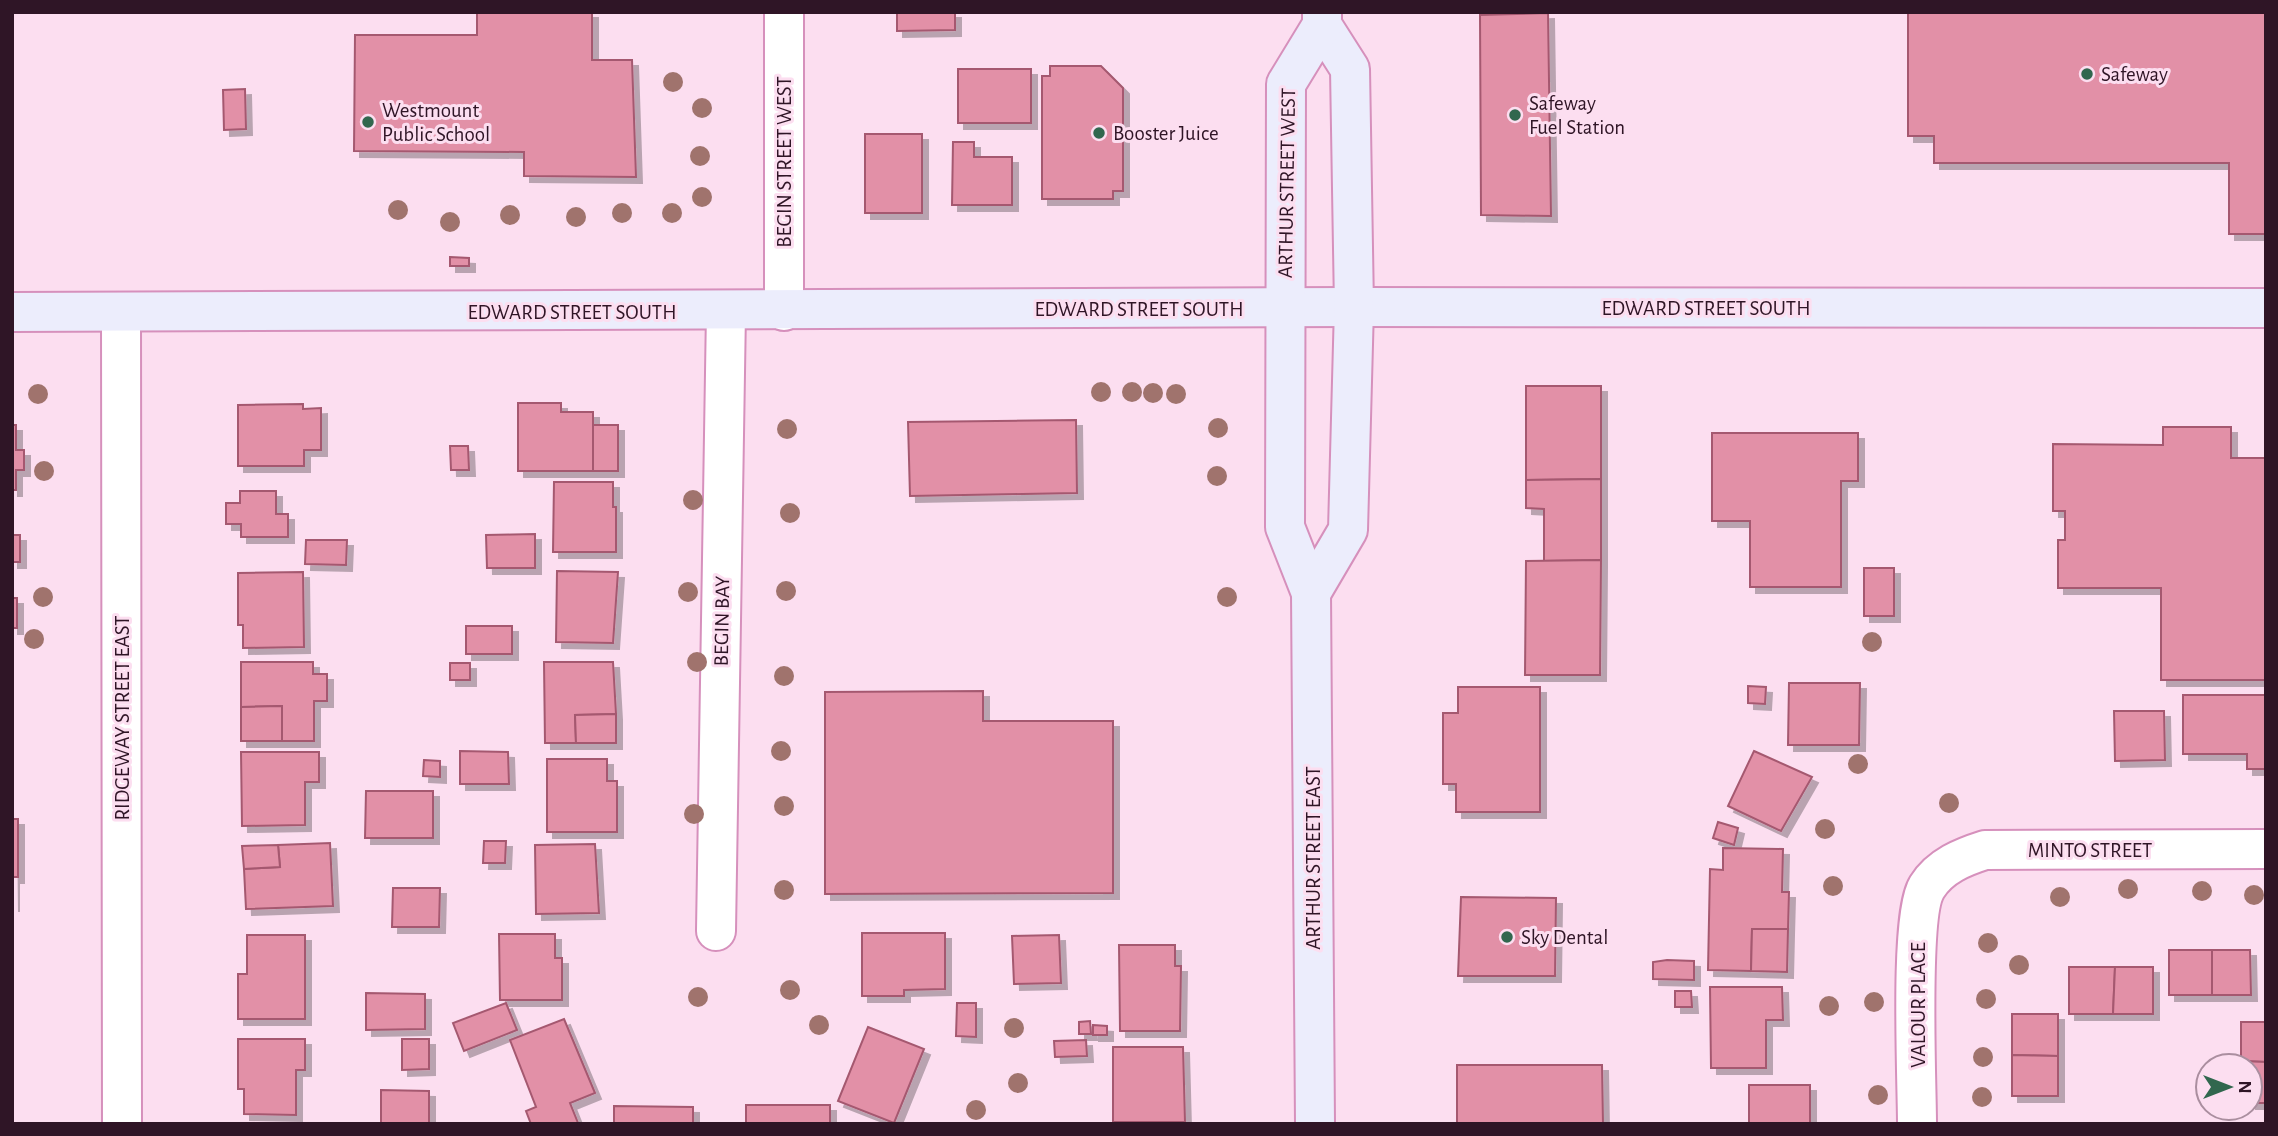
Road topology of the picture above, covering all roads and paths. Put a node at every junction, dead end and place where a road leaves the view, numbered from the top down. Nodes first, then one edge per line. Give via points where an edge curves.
1 (784, 12) edge
2 (1322, 18) edge
3 (1354, 307) junction
4 (1284, 309) junction
5 (2266, 309) edge
6 (726, 311) junction
7 (784, 311) junction
8 (12, 312) edge
9 (121, 313) junction
10 (1311, 593) junction
11 (2266, 849) edge
12 (1926, 888) joint
13 (716, 931) dead end
14 (122, 1124) edge
15 (1315, 1124) edge
16 (1917, 1124) edge

1 - 7 street, BEGIN STREET WEST
2 - 3 main road, ARTHUR STREET WEST via 1350,69
2 - 4 main road, ARTHUR STREET WEST via 1286,84
3 - 4 main road, EDWARD STREET SOUTH
3 - 5 main road, EDWARD STREET SOUTH
3 - 10 main road via 1348,530
4 - 7 main road, EDWARD STREET SOUTH
4 - 10 main road, ARTHUR STREET EAST via 1284,527
6 - 7 main road, EDWARD STREET SOUTH
6 - 9 main road, EDWARD STREET SOUTH
6 - 13 street, BEGIN BAY
8 - 9 main road, EDWARD STREET SOUTH
9 - 14 street, RIDGEWAY STREET EAST
10 - 15 main road, ARTHUR STREET EAST
11 - 12 street, MINTO STREET via 1985,850 1955,859
12 - 16 street, VALOUR PLACE via 1917,938

